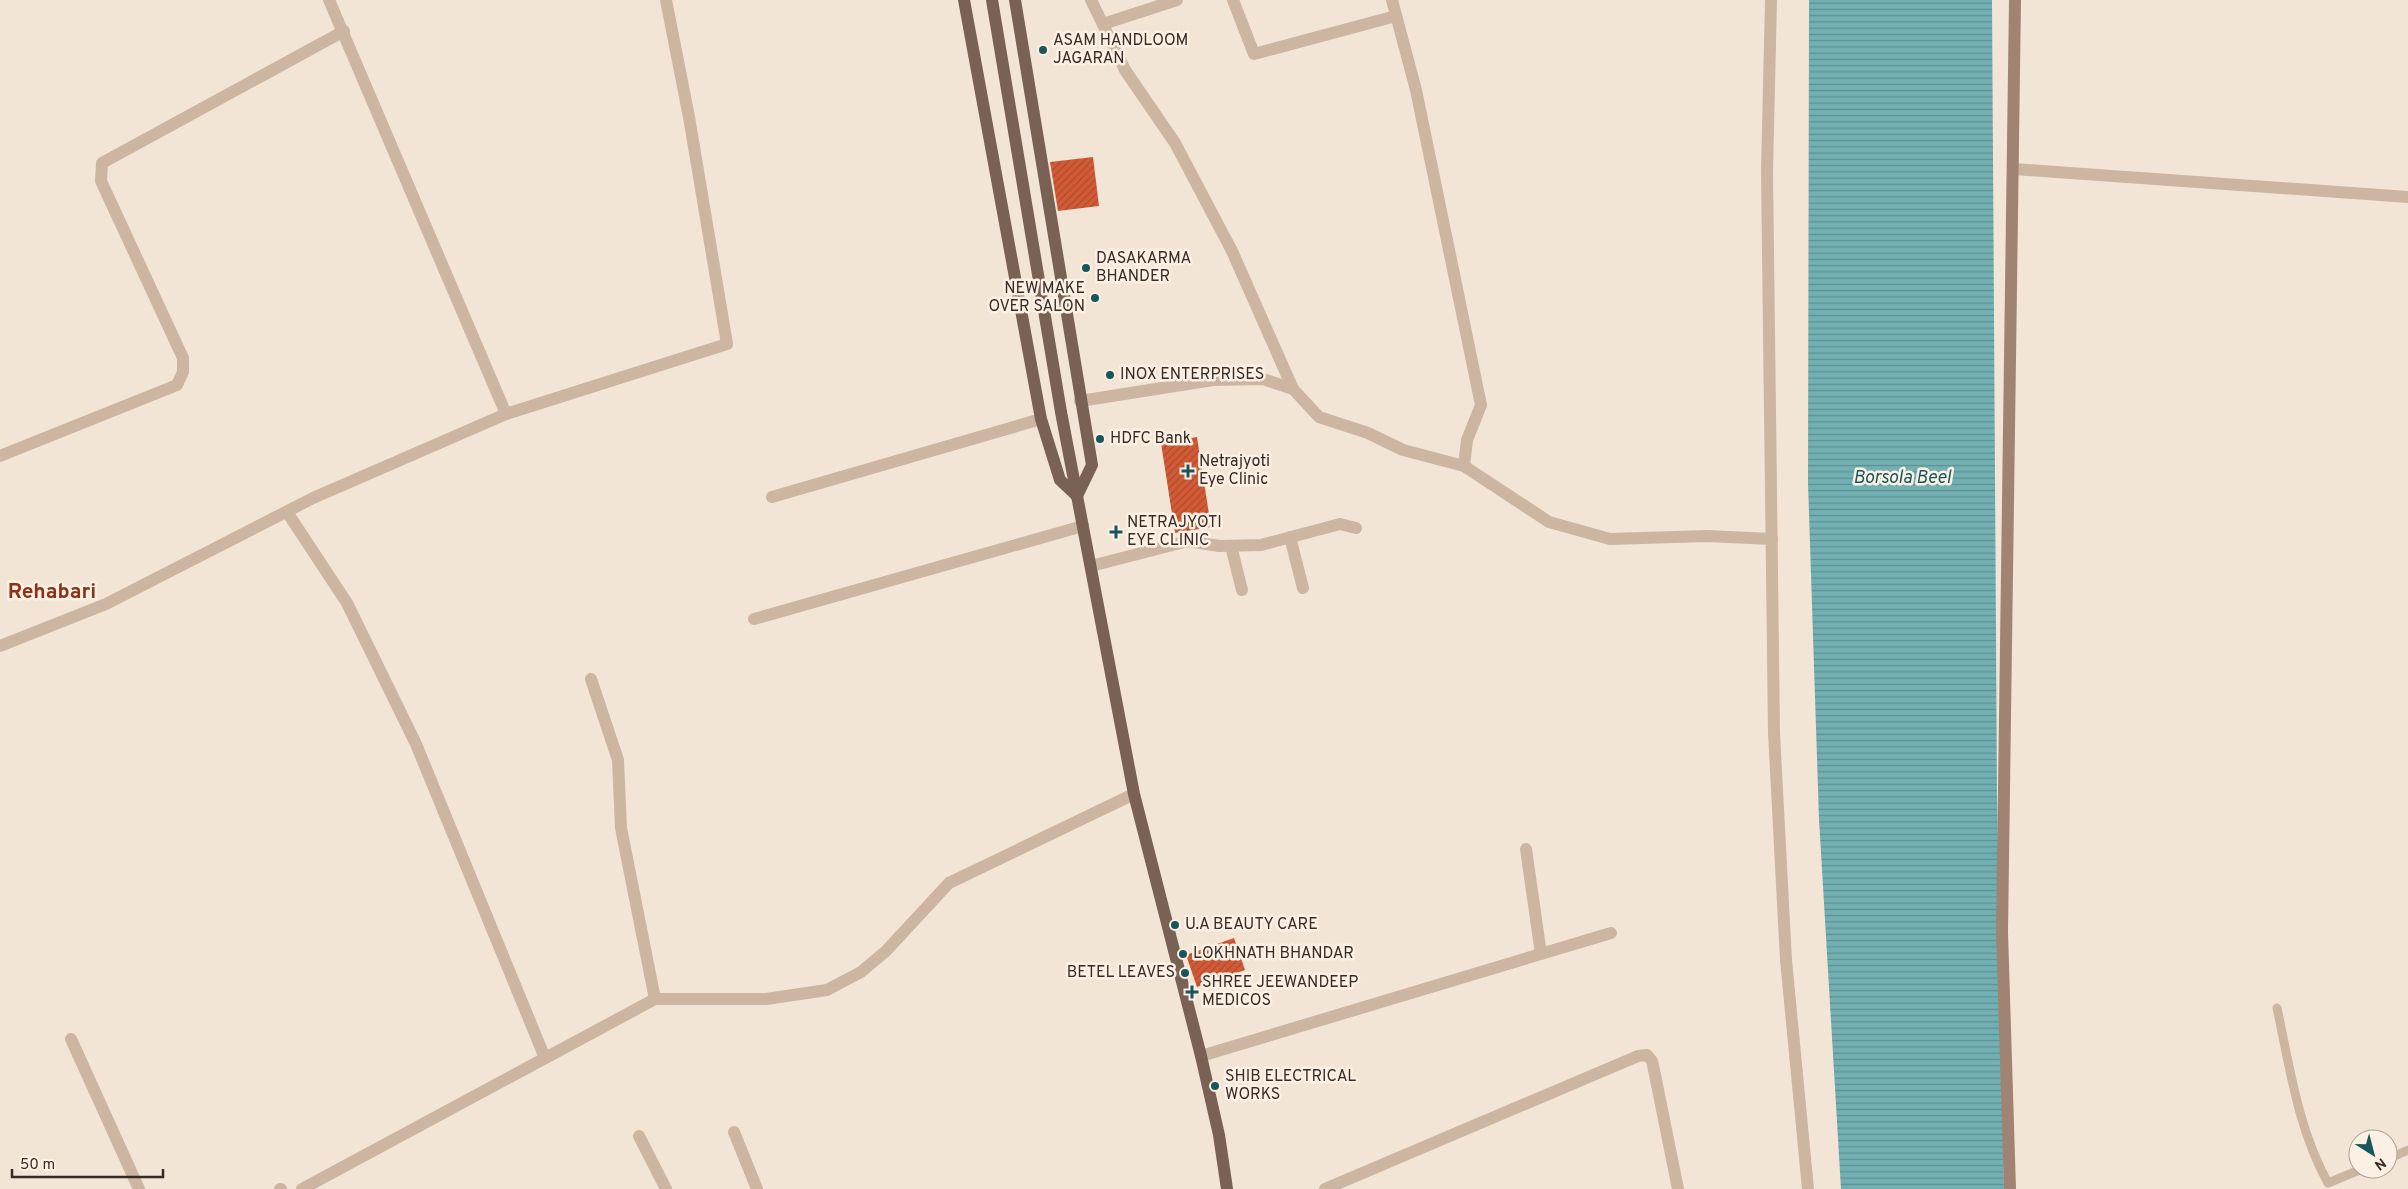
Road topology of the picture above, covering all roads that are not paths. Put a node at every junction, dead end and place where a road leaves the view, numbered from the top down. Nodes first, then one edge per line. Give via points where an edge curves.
1 (329, 0) edge
2 (666, 0) edge
3 (964, 0) edge
4 (992, 0) edge
5 (1014, 0) edge
6 (1091, 0) edge
7 (1177, 0) edge
8 (1234, 0) edge
9 (1392, 0) edge
10 (1771, 0) edge
11 (2014, 0) edge
12 (1396, 16) junction
13 (1103, 24) junction
14 (344, 31) junction
15 (2014, 169) junction
16 (2408, 197) edge
17 (1293, 389) junction
18 (1080, 401) junction
19 (506, 414) junction
20 (1041, 419) junction
21 (0, 456) edge
22 (1464, 466) junction
23 (1077, 496) junction
24 (772, 497) dead end
25 (287, 512) junction
26 (1083, 526) junction
27 (1356, 528) dead end
28 (1290, 537) junction
29 (1772, 538) junction
30 (1230, 546) junction
31 (1091, 566) junction
32 (1302, 588) dead end
33 (1242, 590) dead end
34 (754, 619) dead end
35 (0, 646) edge
36 (591, 679) dead end
37 (1134, 794) junction
38 (1526, 849) dead end
39 (1611, 933) dead end
40 (1541, 954) junction
41 (655, 999) junction
42 (2277, 1008) dead end
43 (71, 1039) dead end
44 (1201, 1056) junction
45 (545, 1058) junction
46 (734, 1132) dead end
47 (639, 1136) dead end
48 (2348, 1175) edge
49 (138, 1189) edge
50 (302, 1189) edge
51 (666, 1189) edge
52 (757, 1189) edge
53 (1227, 1189) edge
54 (1325, 1189) edge
55 (1678, 1189) edge
56 (1808, 1189) edge
57 (2010, 1189) edge

1 - 14 street
2 - 19 street via 728,344
3 - 20 main road
4 - 23 main road
5 - 18 main road
6 - 13 street
7 - 13 street
8 - 12 street via 1254,54
9 - 12 street
10 - 29 street via 1766,172
11 - 15 street
12 - 22 street via 1416,90 1481,405 1467,440
13 - 17 street via 1126,70 1175,143 1232,251
14 - 19 street
14 - 21 street via 102,163 101,181 183,358 183,372 177,385
15 - 16 street
15 - 57 street via 2002,932
17 - 18 street via 1263,379 1213,380
17 - 22 street via 1319,417 1368,433 1402,450
18 - 23 main road via 1092,465
19 - 25 street
20 - 23 main road via 1060,480
20 - 24 street
22 - 29 street via 1549,522 1610,539
23 - 26 main road
25 - 35 street via 106,604
25 - 45 street via 347,603 416,744
26 - 31 main road
26 - 34 street
27 - 28 street via 1340,524
28 - 30 street via 1261,545
28 - 32 street
29 - 56 street via 1774,733 1785,950
30 - 31 street via 1188,541
30 - 33 street
31 - 37 main road
36 - 41 street via 618,760 621,828
37 - 41 street via 949,883 886,951 861,972 827,990 766,999
37 - 44 main road
38 - 40 street
39 - 40 street
40 - 44 street
41 - 45 street
42 - 48 lane via 2303,1126 2315,1160 2328,1183
43 - 49 street
44 - 53 main road via 1219,1135
45 - 50 street
46 - 52 street
47 - 51 street
54 - 55 street via 1638,1056 1647,1055 1652,1061

